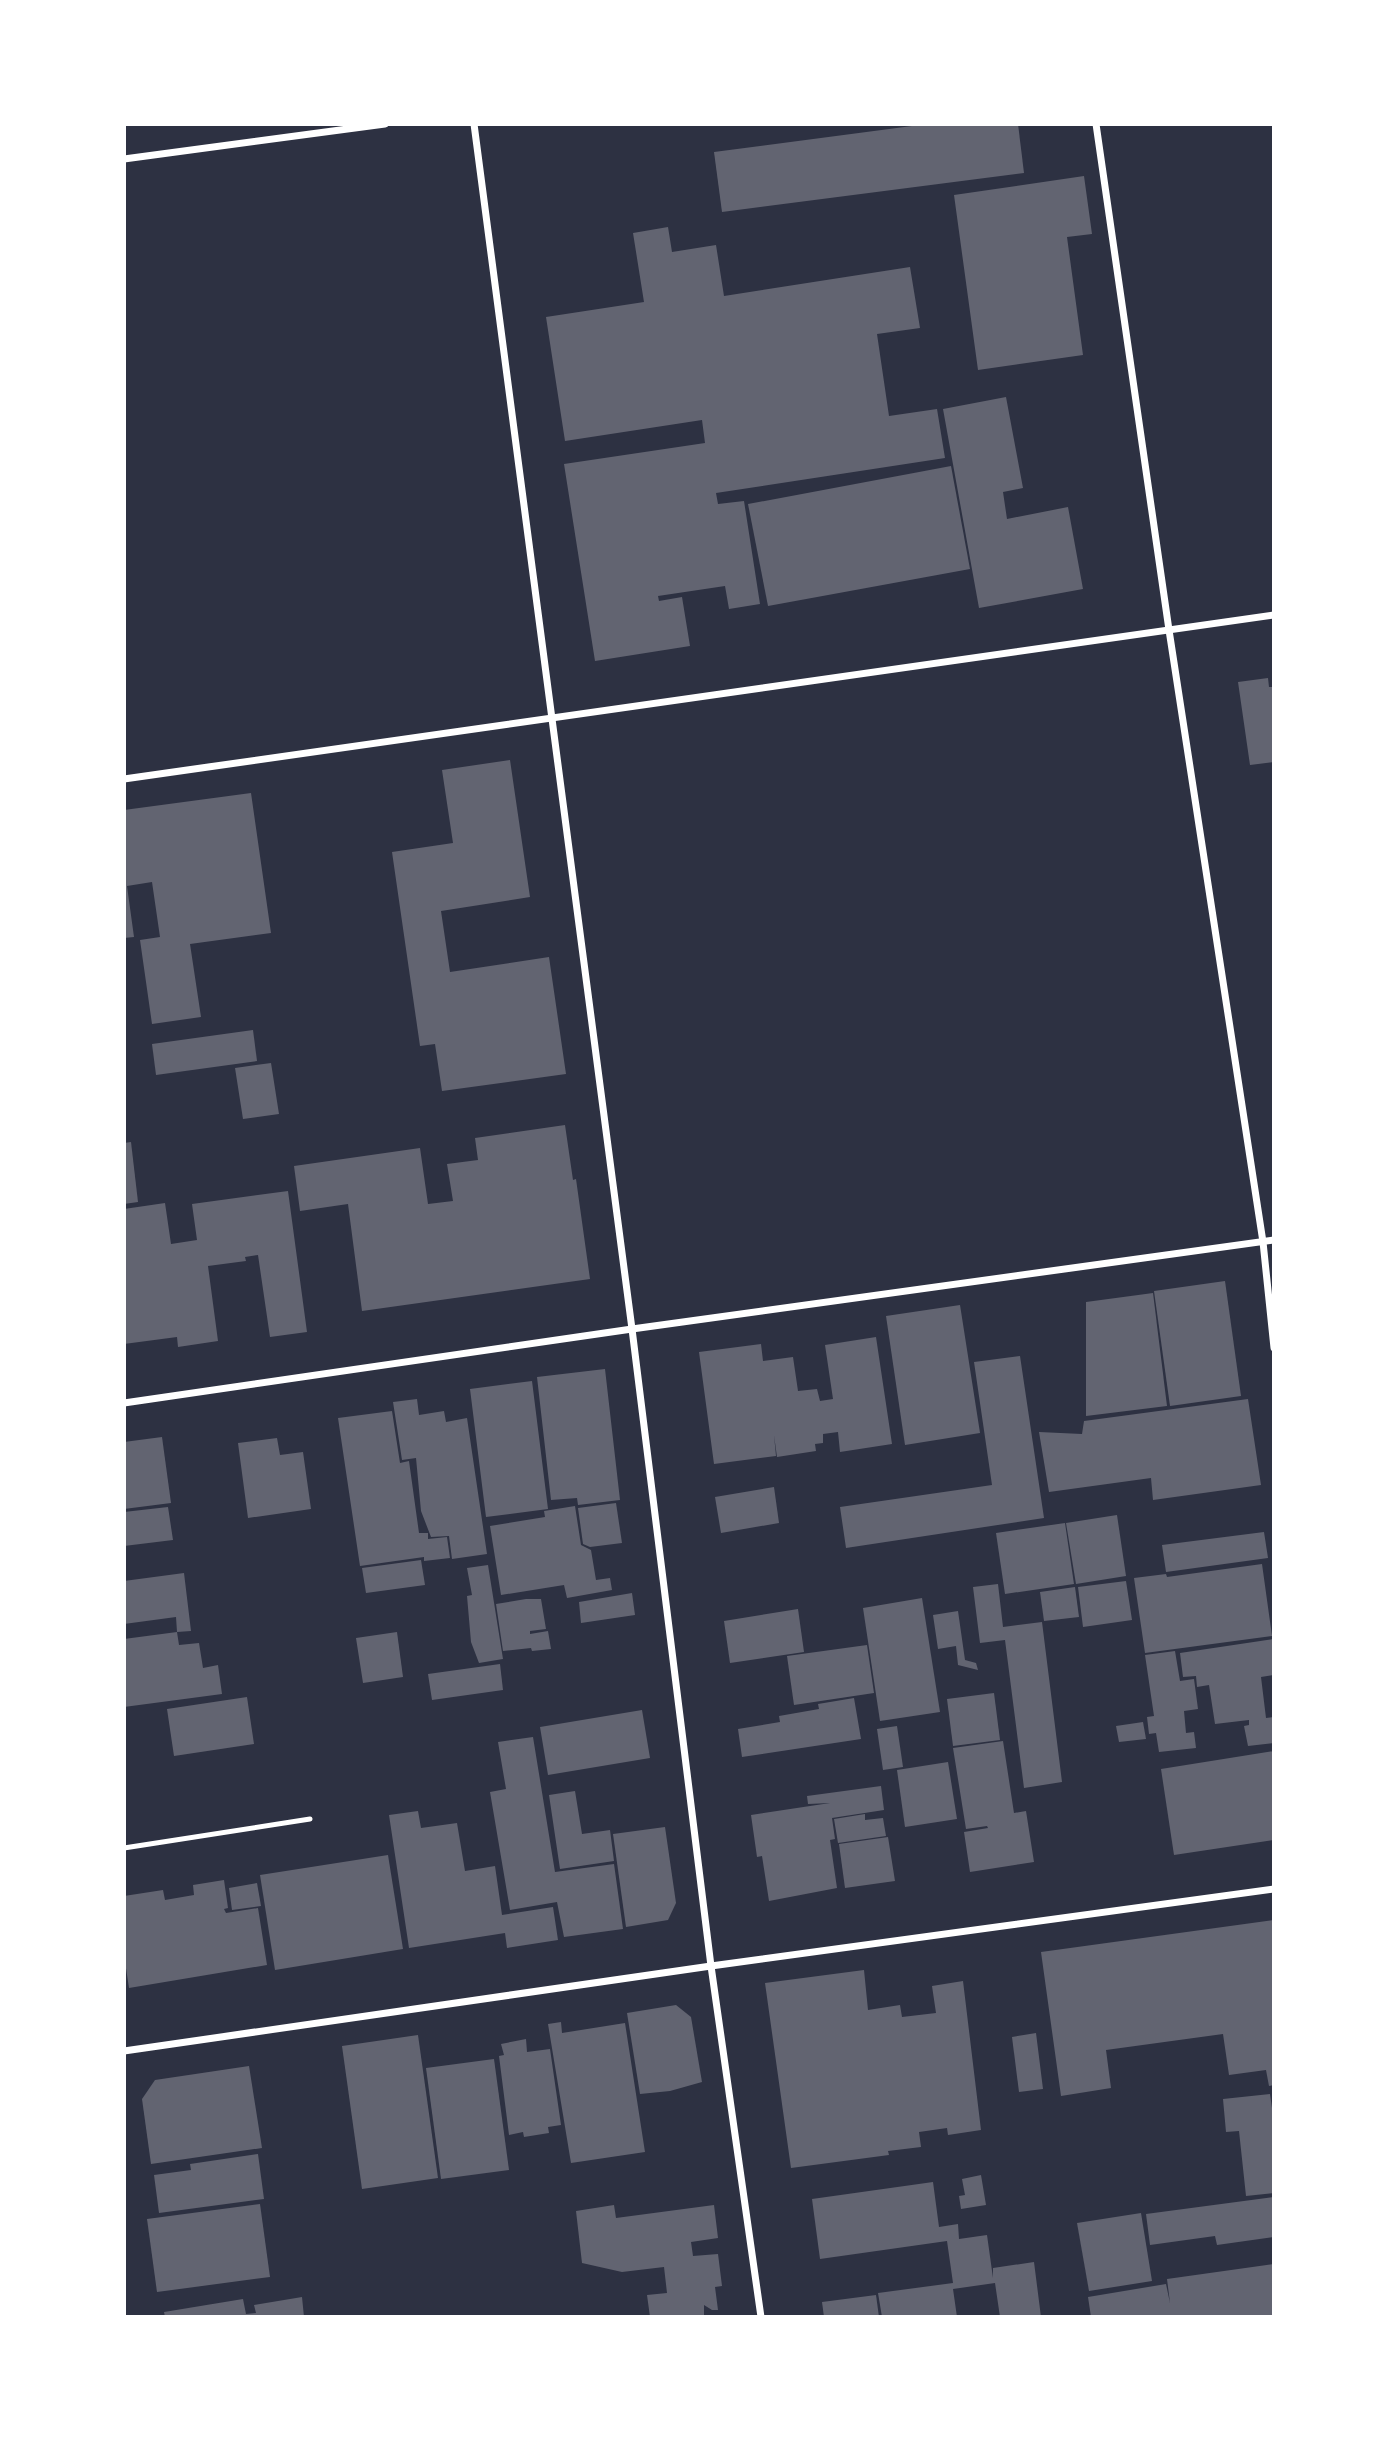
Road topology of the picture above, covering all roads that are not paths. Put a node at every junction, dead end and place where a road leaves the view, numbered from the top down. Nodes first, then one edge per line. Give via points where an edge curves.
1 (385, 124) edge
2 (474, 124) edge
3 (1096, 124) edge
4 (124, 159) edge
5 (1274, 615) edge
6 (1169, 630) junction
7 (553, 717) junction
8 (124, 779) edge
9 (1274, 1240) edge
10 (1263, 1242) junction
11 (632, 1329) junction
12 (1274, 1348) edge
13 (124, 1403) edge
14 (310, 1819) dead end
15 (124, 1848) edge
16 (1274, 1889) edge
17 (711, 1966) junction
18 (124, 2051) edge
19 (761, 2317) edge

1 - 4 street
2 - 7 street
3 - 6 street
5 - 6 street
6 - 7 street
6 - 10 street
7 - 8 street
7 - 11 street
9 - 10 street
10 - 11 street
10 - 12 street
11 - 13 street
11 - 17 street
14 - 15 lane
16 - 17 street
17 - 18 street
17 - 19 street

